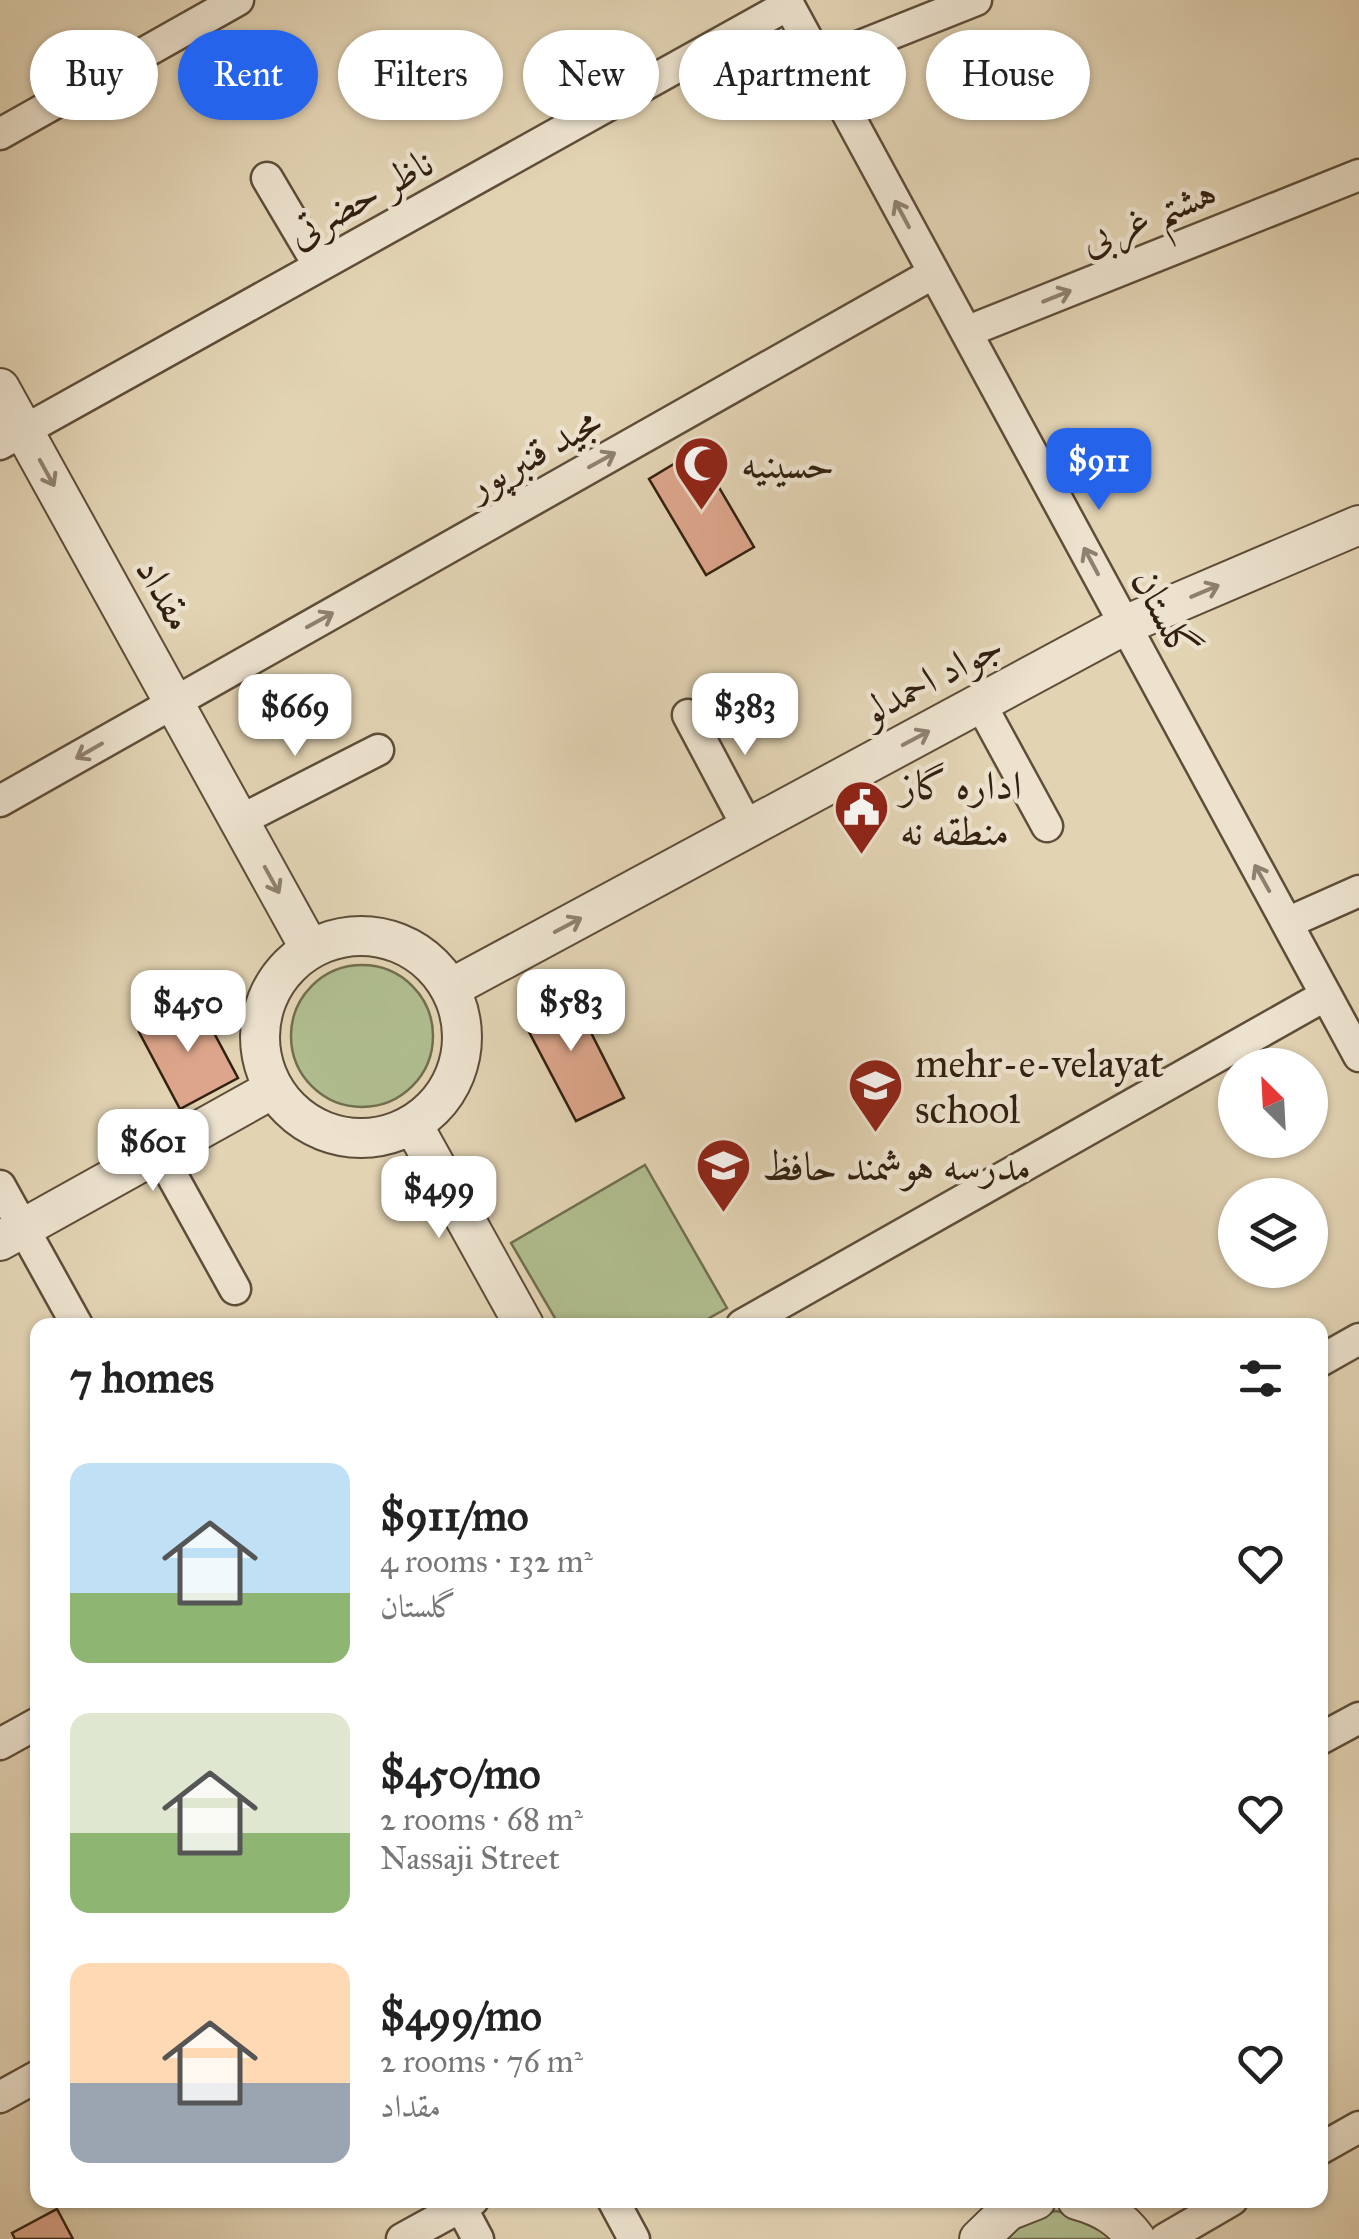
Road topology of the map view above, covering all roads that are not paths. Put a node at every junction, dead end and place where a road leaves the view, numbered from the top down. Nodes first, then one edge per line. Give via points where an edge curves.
1 (238, 0) edge
2 (976, 0) edge
3 (787, 3) edge
4 (802, 30) edge
5 (901, 30) edge
6 (851, 120) edge
7 (0, 134) edge
8 (1359, 175) edge
9 (267, 178) dead end
10 (319, 266) junction
11 (934, 273) junction
12 (966, 332) junction
13 (0, 388) edge
14 (12, 438) edge
15 (1359, 525) edge
16 (1125, 625) junction
17 (174, 703) junction
18 (980, 704) junction
19 (688, 715) dead end
20 (378, 750) dead end
21 (0, 801) edge
22 (239, 820) junction
23 (1047, 826) dead end
24 (748, 828) junction
25 (1359, 892) edge
26 (1287, 923) junction
27 (310, 949) junction
28 (451, 988) junction
29 (1326, 995) junction
30 (1359, 1056) edge
31 (272, 1089) junction
32 (414, 1125) junction
33 (159, 1152) junction
34 (0, 1186) edge
35 (12, 1234) edge
36 (235, 1289) dead end
37 (72, 1318) edge
38 (520, 1318) edge
39 (754, 1318) edge
40 (1359, 1339) edge
41 (1328, 1356) edge
42 (1359, 1718) edge
43 (30, 1727) edge
44 (1328, 1735) edge
45 (0, 1744) edge
46 (30, 2080) edge
47 (0, 2097) edge
48 (1359, 2127) edge
49 (1328, 2145) edge
50 (458, 2208) edge
51 (469, 2208) edge
52 (617, 2208) edge
53 (1012, 2208) edge
54 (1103, 2208) edge
55 (1218, 2208) edge
56 (402, 2239) edge
57 (478, 2239) edge
58 (634, 2239) edge
59 (978, 2239) edge
60 (1136, 2239) edge
61 (1165, 2239) edge

1 - 7 street
2 - 5 street
3 - 4 street, گلستان
3 - 10 street, ناظر حضرتی
11 -> 6 street, گلستان
12 -> 8 street, هشتم غربی
9 - 10 street
10 - 14 street, ناظر حضرتی
11 - 12 street, گلستان
17 -> 11 street, مجید قنبرپور
16 -> 12 street, گلستان
13 - 14 street, مقداد
14 -> 17 street, مقداد
16 -> 15 street, جواد احمدلو
16 - 18 street, جواد احمدلو
26 -> 16 street, گلستان
17 -> 21 street, مجید قنبرپور
17 - 22 street, مقداد
18 - 23 street
24 -> 18 street, جواد احمدلو
19 - 24 street
20 - 22 street
22 -> 27 street, مقداد
28 -> 24 street, جواد احمدلو
25 - 26 street
26 - 29 street, گلستان
27 - 28 street via 373,936 432,963
27 - 31 street via 268,997 260,1028
28 - 32 street via 462,1018 455,1079 438,1106
29 - 30 street, گلستان
29 - 39 street
31 - 32 street via 293,1114 351,1139 384,1137
31 - 33 street
32 - 38 street
33 - 35 street
33 - 36 street
34 - 35 street
35 - 37 street
40 - 41 street
42 - 44 street
43 - 45 street
46 - 47 street
48 - 49 street
50 - 56 street
51 - 57 street
52 - 58 street
53 - 59 street
54 - 60 street
55 - 61 street

